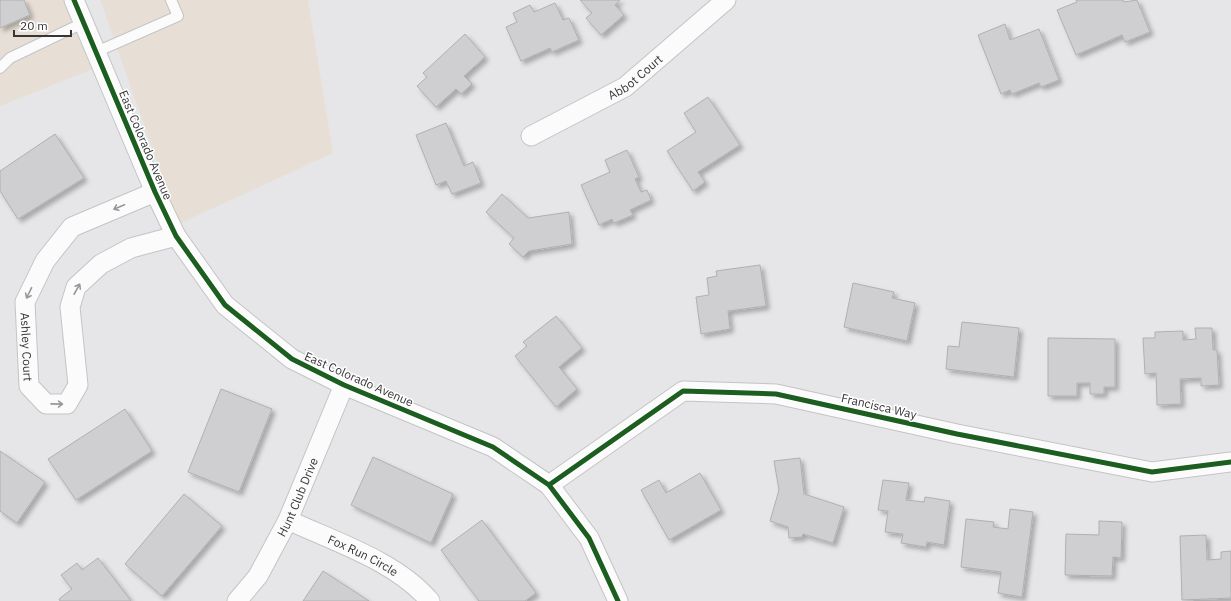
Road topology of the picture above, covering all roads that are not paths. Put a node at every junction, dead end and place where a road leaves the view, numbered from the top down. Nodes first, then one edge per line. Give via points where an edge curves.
1 (74, 0) edge
2 (171, 0) edge
3 (726, 0) edge
4 (83, 23) junction
5 (96, 52) junction
6 (0, 68) edge
7 (530, 136) dead end
8 (155, 192) junction
9 (176, 236) junction
10 (344, 385) junction
11 (1231, 462) edge
12 (549, 485) junction
13 (288, 520) junction
14 (237, 601) edge
15 (430, 601) edge
16 (618, 601) edge

1 - 4 street, East Colorado Avenue
2 - 5 lane via 178,16
3 - 7 street, Abbot Court via 625,87
4 - 5 street, East Colorado Avenue
4 - 6 lane via 10,58
5 - 8 street, East Colorado Avenue
8 - 9 street, East Colorado Avenue
8 -> 9 street, Ashley Court via 72,227 45,261 25,302 30,386 46,404 67,404 78,385 70,307 76,287 101,264 131,248
9 - 10 street, East Colorado Avenue via 225,305 292,359
10 - 12 street, East Colorado Avenue via 493,447
10 - 13 street, Hunt Club Drive
11 - 12 street, Francisca Way via 1152,472 957,434 776,394 683,391
12 - 16 street, East Colorado Avenue via 589,538
13 - 14 street, Hunt Club Drive via 258,576
13 - 15 street, Fox Run Circle via 388,566

